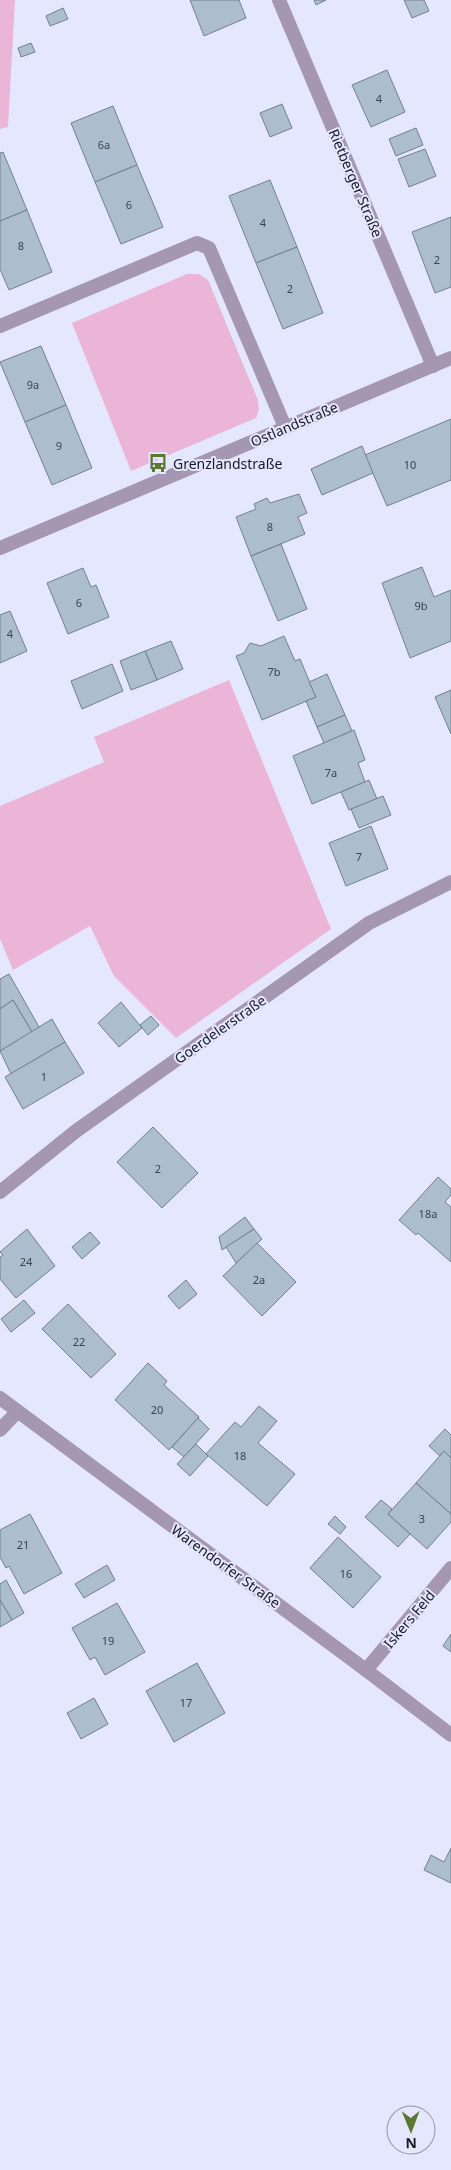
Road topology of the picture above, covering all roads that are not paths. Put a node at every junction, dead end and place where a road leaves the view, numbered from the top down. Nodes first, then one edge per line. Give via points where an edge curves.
1 (279, 0) edge
2 (0, 326) edge
3 (451, 358) edge
4 (433, 366) junction
5 (285, 428) junction
6 (0, 548) edge
7 (451, 882) edge
8 (0, 1192) edge
9 (0, 1398) edge
10 (17, 1412) junction
11 (0, 1430) edge
12 (451, 1568) edge
13 (366, 1670) junction
14 (451, 1735) edge

1 - 4 street, Rietberger Straße
2 - 5 street via 197,243 209,248
3 - 4 street, Ostlandstraße
4 - 5 street, Ostlandstraße
5 - 6 street, Ostlandstraße
7 - 8 street, Goerdelerstraße via 369,924 76,1131
9 - 10 street, Warendorfer Straße
10 - 11 street
10 - 13 street, Warendorfer Straße
12 - 13 street, Iskers Feld
13 - 14 street, Warendorfer Straße

